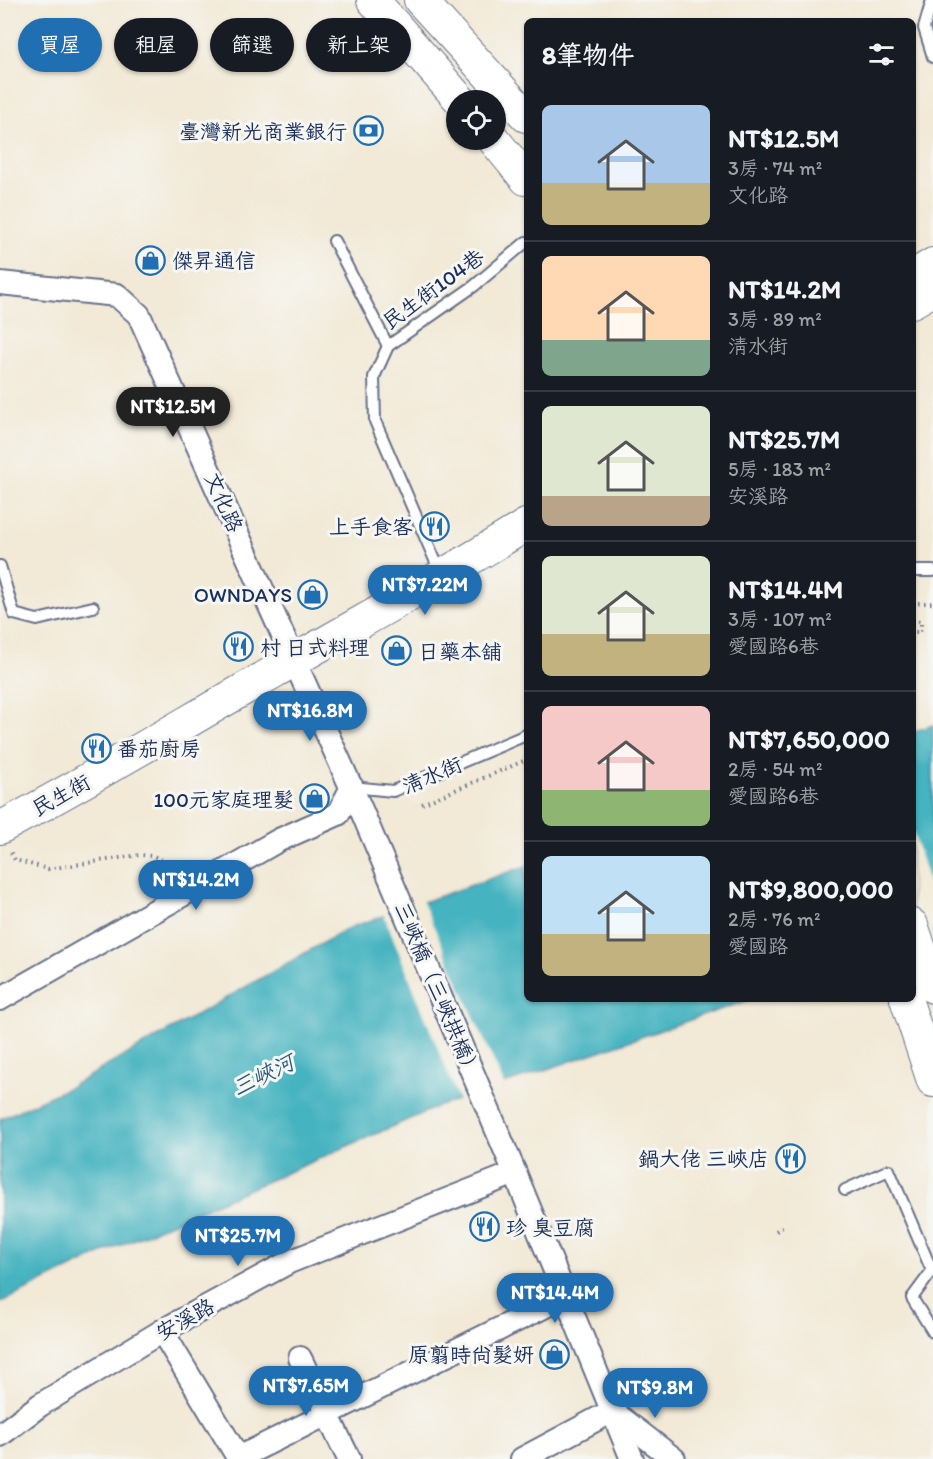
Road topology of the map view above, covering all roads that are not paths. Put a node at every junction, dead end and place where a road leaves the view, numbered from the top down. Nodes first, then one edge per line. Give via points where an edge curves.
1 (373, 0) edge
2 (420, 0) edge
3 (932, 0) edge
4 (933, 57) edge
5 (451, 90) edge
6 (524, 114) edge
7 (502, 150) edge
8 (524, 177) edge
9 (334, 241) dead end
10 (524, 244) edge
11 (933, 264) edge
12 (916, 275) edge
13 (0, 283) edge
14 (933, 290) edge
15 (916, 300) edge
16 (388, 346) junction
17 (524, 526) edge
18 (0, 566) edge
19 (933, 571) edge
20 (916, 572) edge
21 (443, 578) junction
22 (93, 607) dead end
23 (295, 660) junction
24 (524, 736) edge
25 (356, 797) junction
26 (5, 839) edge
27 (916, 937) edge
28 (933, 987) edge
29 (0, 999) edge
30 (907, 1002) edge
31 (933, 1081) edge
32 (515, 1173) junction
33 (844, 1190) dead end
34 (566, 1296) junction
35 (162, 1331) junction
36 (933, 1332) edge
37 (300, 1358) dead end
38 (612, 1411) junction
39 (327, 1414) junction
40 (0, 1435) edge
41 (238, 1458) edge
42 (349, 1459) edge
43 (522, 1459) edge
44 (632, 1459) edge
45 (674, 1459) edge

1 - 5 street
2 - 6 street
3 - 4 lane via 924,28
7 - 8 street
9 - 16 lane
10 - 16 lane, 民生街104巷 via 474,286
11 - 12 street
13 - 23 street, 文化路 via 117,295 139,315
14 - 15 street
16 - 21 lane, 民生街104巷 via 374,377 375,421
17 - 21 street, 民生街
18 - 22 lane via 14,614 36,620
19 - 20 lane
21 - 23 street, 民生街
23 - 25 street, 文化路
23 - 26 street, 民生街 via 81,784
24 - 25 lane, 清水街 via 393,791
25 - 29 street via 338,814 279,840
25 - 32 street, 三峽橋（三峽拱橋）
27 - 28 street
30 - 31 street
32 - 34 street, 三峽橋（三峽拱橋）
32 - 35 street, 安溪路 via 289,1262
33 - 36 lane via 889,1170 932,1271 912,1298
34 - 38 street, 三峽橋（三峽拱橋）
34 - 39 street
35 - 40 street, 安溪路 via 40,1405
35 - 41 street
37 - 39 street
38 - 43 street
38 - 44 street, 三峽橋（三峽拱橋）
38 - 45 street
39 - 41 street
39 - 42 street

